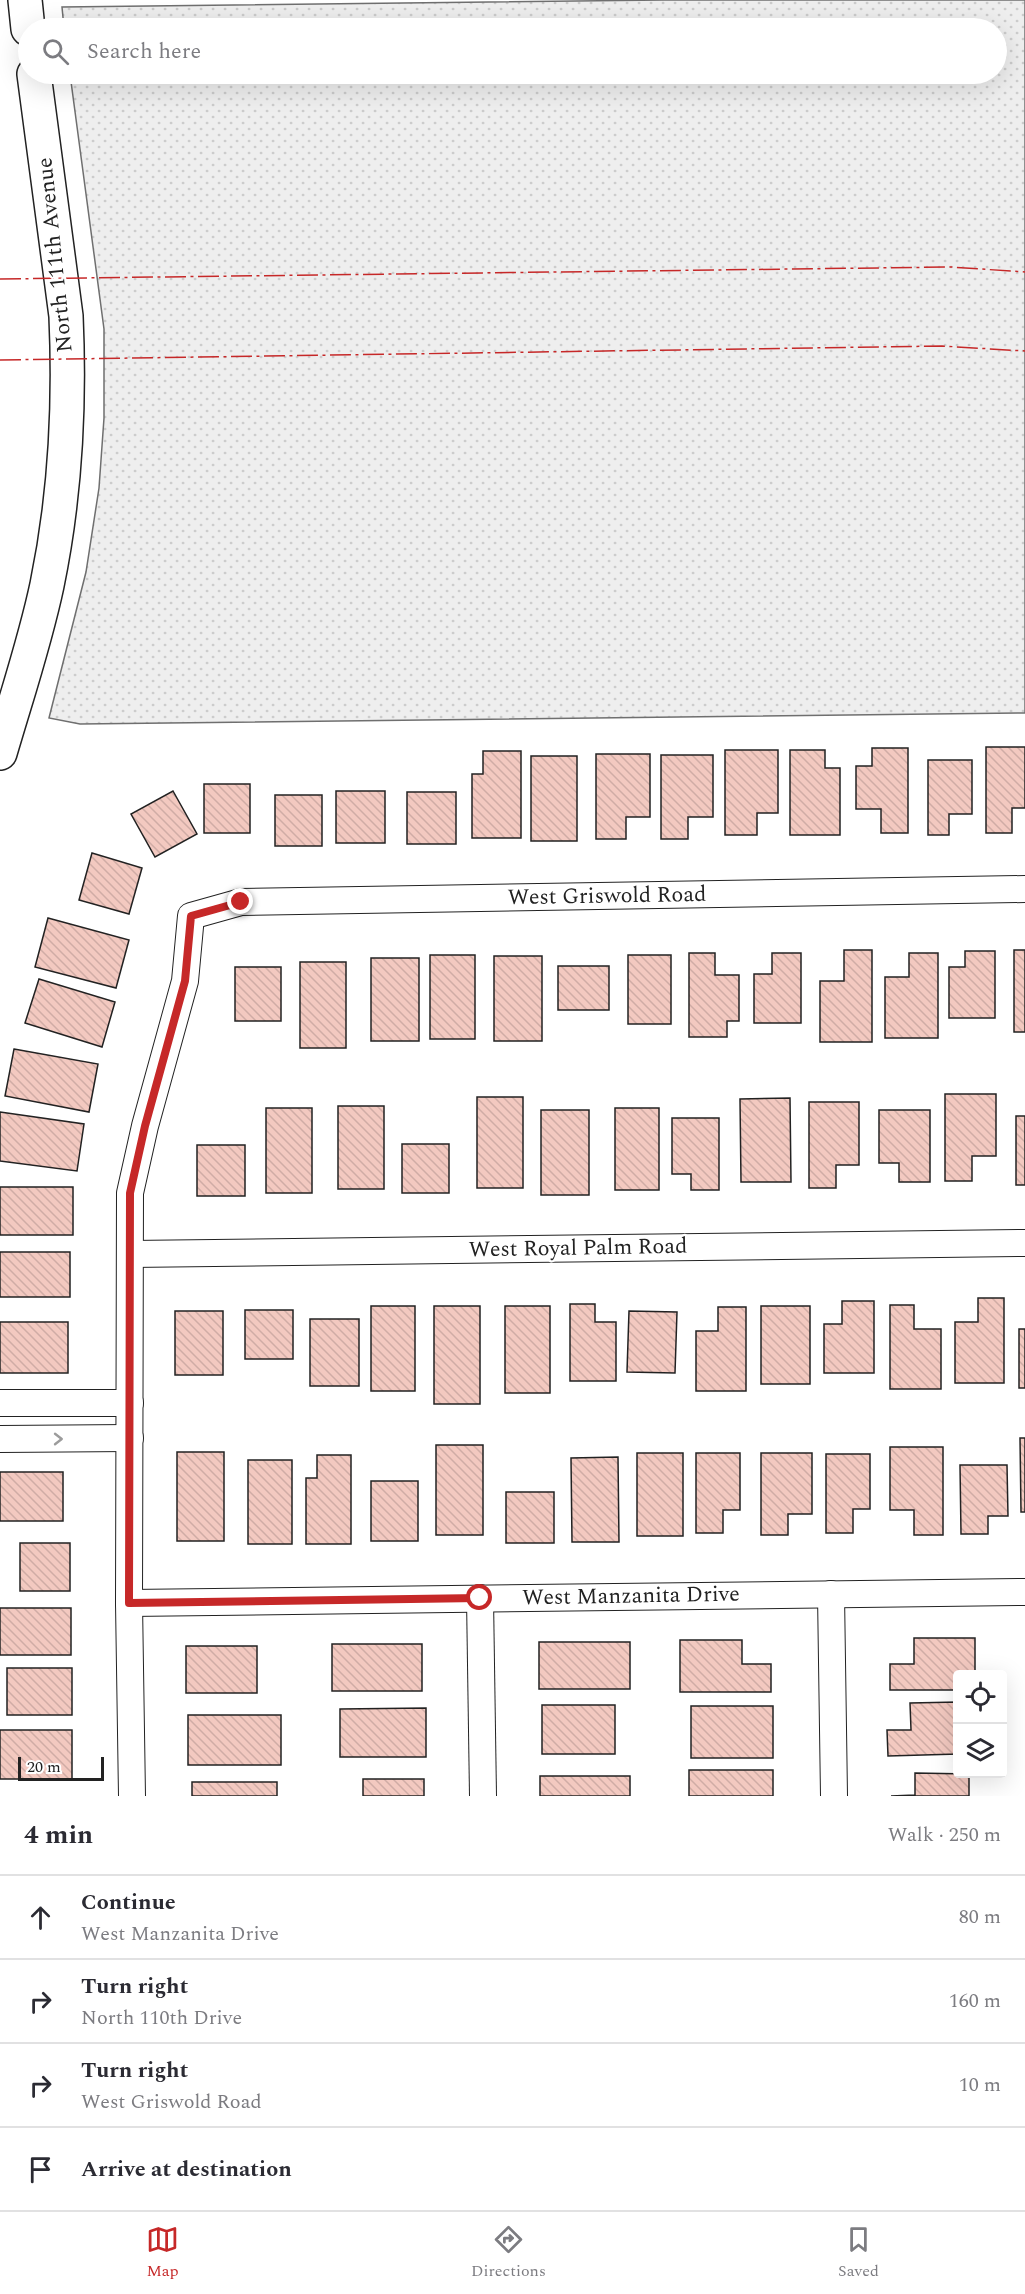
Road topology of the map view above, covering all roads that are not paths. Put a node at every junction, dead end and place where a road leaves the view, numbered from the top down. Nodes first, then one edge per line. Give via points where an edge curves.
1 (25, 0) edge
2 (27, 18) edge
3 (35, 84) edge
4 (0, 753) edge
5 (1025, 889) edge
6 (1025, 1243) edge
7 (130, 1254) junction
8 (0, 1403) edge
9 (130, 1403) junction
10 (130, 1438) junction
11 (0, 1439) edge
12 (1025, 1592) edge
13 (831, 1594) junction
14 (480, 1598) junction
15 (129, 1603) junction
16 (132, 1796) edge
17 (483, 1796) edge
18 (834, 1796) edge

1 - 2 street
3 - 4 street, North 111th Avenue via 66,316 66,408 57,524 47,586
5 - 7 street, West Griswold Road via 241,902 191,916 185,981 130,1193
6 - 7 street, West Royal Palm Road
7 - 9 street
8 - 9 street
9 - 10 street
11 -> 10 street
10 - 15 street
12 - 13 street, West Manzanita Drive
13 - 14 street, West Manzanita Drive
13 - 18 street
14 - 15 street, West Manzanita Drive
14 - 17 street
15 - 16 street

